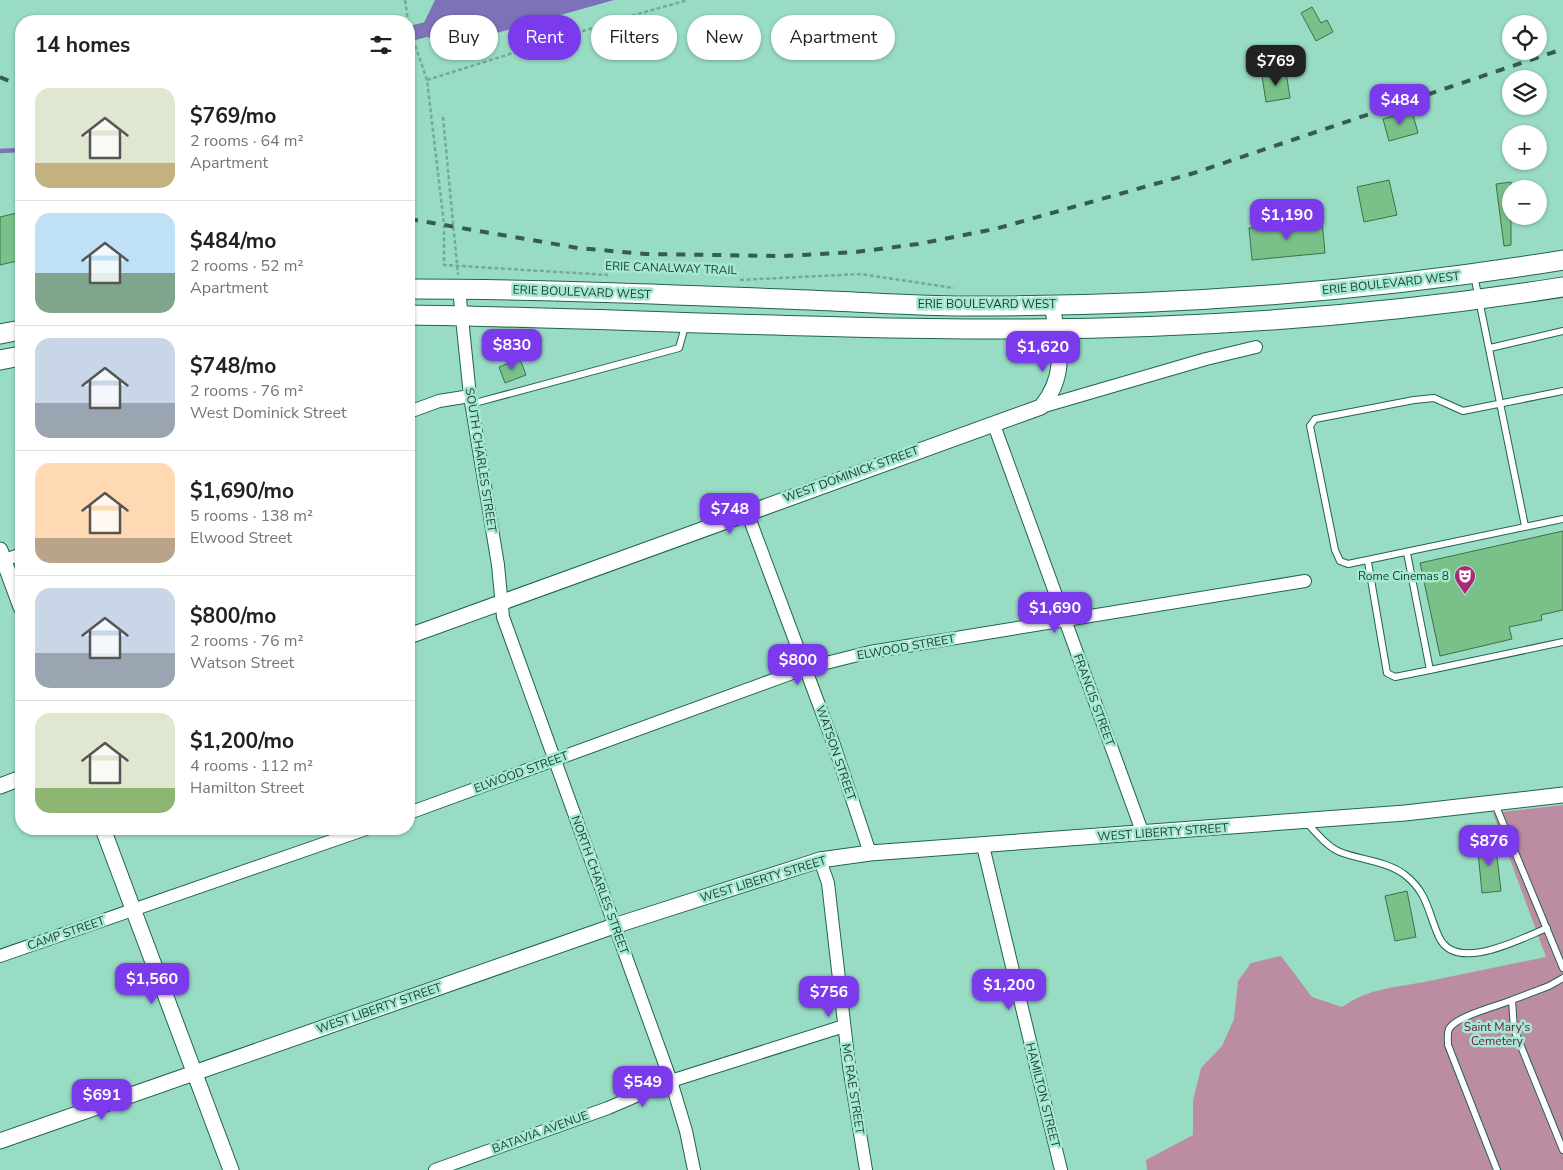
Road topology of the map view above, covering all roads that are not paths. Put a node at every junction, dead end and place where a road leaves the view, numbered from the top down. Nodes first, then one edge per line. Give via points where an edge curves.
1 (1563, 260) edge
2 (1474, 274) junction
3 (1563, 287) edge
4 (415, 289) edge
5 (459, 289) junction
6 (1480, 298) junction
7 (1052, 304) junction
8 (415, 315) edge
9 (463, 316) junction
10 (686, 322) junction
11 (1056, 329) junction
12 (15, 331) edge
13 (1563, 331) edge
14 (0, 334) edge
15 (1256, 347) dead end
16 (1490, 348) junction
17 (15, 357) edge
18 (0, 360) edge
19 (1563, 391) edge
20 (470, 400) junction
21 (1501, 402) junction
22 (1041, 407) junction
23 (415, 410) edge
24 (994, 425) junction
25 (747, 512) junction
26 (1563, 519) edge
27 (1525, 526) junction
28 (1407, 553) junction
29 (15, 555) edge
30 (1, 558) edge
31 (1368, 562) junction
32 (1305, 581) dead end
33 (15, 592) edge
34 (501, 602) junction
35 (1064, 619) junction
36 (415, 634) edge
37 (1563, 642) edge
38 (806, 668) junction
39 (1430, 670) junction
40 (554, 760) junction
41 (15, 780) edge
42 (0, 786) edge
43 (1563, 795) edge
44 (1494, 803) junction
45 (415, 811) edge
46 (1306, 821) junction
47 (1142, 834) junction
48 (105, 835) edge
49 (349, 835) edge
50 (983, 846) junction
51 (870, 853) junction
52 (820, 860) junction
53 (133, 910) junction
54 (614, 926) junction
55 (1547, 928) junction
56 (0, 956) edge
57 (1563, 968) edge
58 (1563, 978) edge
59 (1512, 1000) junction
60 (844, 1026) junction
61 (194, 1074) junction
62 (671, 1081) junction
63 (0, 1141) edge
64 (1563, 1150) edge
65 (231, 1170) edge
66 (435, 1170) edge
67 (694, 1170) edge
68 (866, 1170) edge
69 (1062, 1170) edge
70 (1497, 1170) edge

1 - 2 main road, ERIE BOULEVARD WEST
2 - 6 lane
2 - 7 main road, ERIE BOULEVARD WEST via 1258,295 1144,303
3 - 6 main road, ERIE BOULEVARD WEST
4 - 5 main road, ERIE BOULEVARD WEST
5 - 7 main road, ERIE BOULEVARD WEST via 944,305
5 - 9 street, SOUTH CHARLES STREET
6 - 11 main road, ERIE BOULEVARD WEST via 1227,323
6 - 16 lane
7 - 11 street
8 - 9 main road, ERIE BOULEVARD WEST
9 - 10 main road, ERIE BOULEVARD WEST
9 - 20 street, SOUTH CHARLES STREET
10 - 11 main road, ERIE BOULEVARD WEST via 813,327
10 - 20 lane via 679,348
11 - 22 street via 1060,363 1058,378
12 - 14 main road
13 - 16 lane
15 - 22 street, WEST DOMINICK STREET
16 - 21 lane
17 - 18 main road
19 - 21 lane
20 - 23 street via 439,401
20 - 34 street, SOUTH CHARLES STREET via 498,565
21 - 27 lane
21 - 31 lane via 1463,411 1434,398 1315,419 1310,426 1335,550 1340,561 1348,564
22 - 24 street, WEST DOMINICK STREET
24 - 25 street, WEST DOMINICK STREET
24 - 35 street, FRANCIS STREET
25 - 34 street, WEST DOMINICK STREET
25 - 38 street, WATSON STREET
26 - 27 lane
27 - 28 lane
28 - 31 lane
28 - 39 lane
29 - 30 street
30 - 33 street
31 - 39 lane via 1387,673 1395,677
32 - 35 street, ELWOOD STREET
34 - 36 street, WEST DOMINICK STREET
34 - 40 street, NORTH CHARLES STREET via 503,617
35 - 38 street, ELWOOD STREET via 870,652
35 - 47 street, FRANCIS STREET
37 - 39 lane
38 - 40 street, ELWOOD STREET
38 - 51 street, WATSON STREET
40 - 45 street, ELWOOD STREET
40 - 54 street, NORTH CHARLES STREET
41 - 42 street
43 - 44 street, WEST LIBERTY STREET
44 - 46 street, WEST LIBERTY STREET
44 - 55 lane
46 - 47 street, WEST LIBERTY STREET
46 - 55 lane via 1338,852 1403,874 1416,886 1429,906 1440,939 1450,949 1481,954
47 - 50 street, WEST LIBERTY STREET
48 - 53 street
49 - 53 street
50 - 51 street, WEST LIBERTY STREET
50 - 69 street, HAMILTON STREET
51 - 52 street, WEST LIBERTY STREET
52 - 54 street, WEST LIBERTY STREET
52 - 60 street, MC RAE STREET via 828,883
53 - 56 street, CAMP STREET
53 - 61 street
54 - 61 street, WEST LIBERTY STREET
54 - 62 street, NORTH CHARLES STREET
55 - 57 lane
58 - 59 lane
59 - 64 lane via 1514,1028
59 - 70 lane via 1463,1018 1448,1032 1448,1045
60 - 62 street, BATAVIA AVENUE
60 - 68 street, MC RAE STREET
61 - 63 street, WEST LIBERTY STREET
61 - 65 street
62 - 66 street, BATAVIA AVENUE via 608,1108
62 - 67 street, NORTH CHARLES STREET

